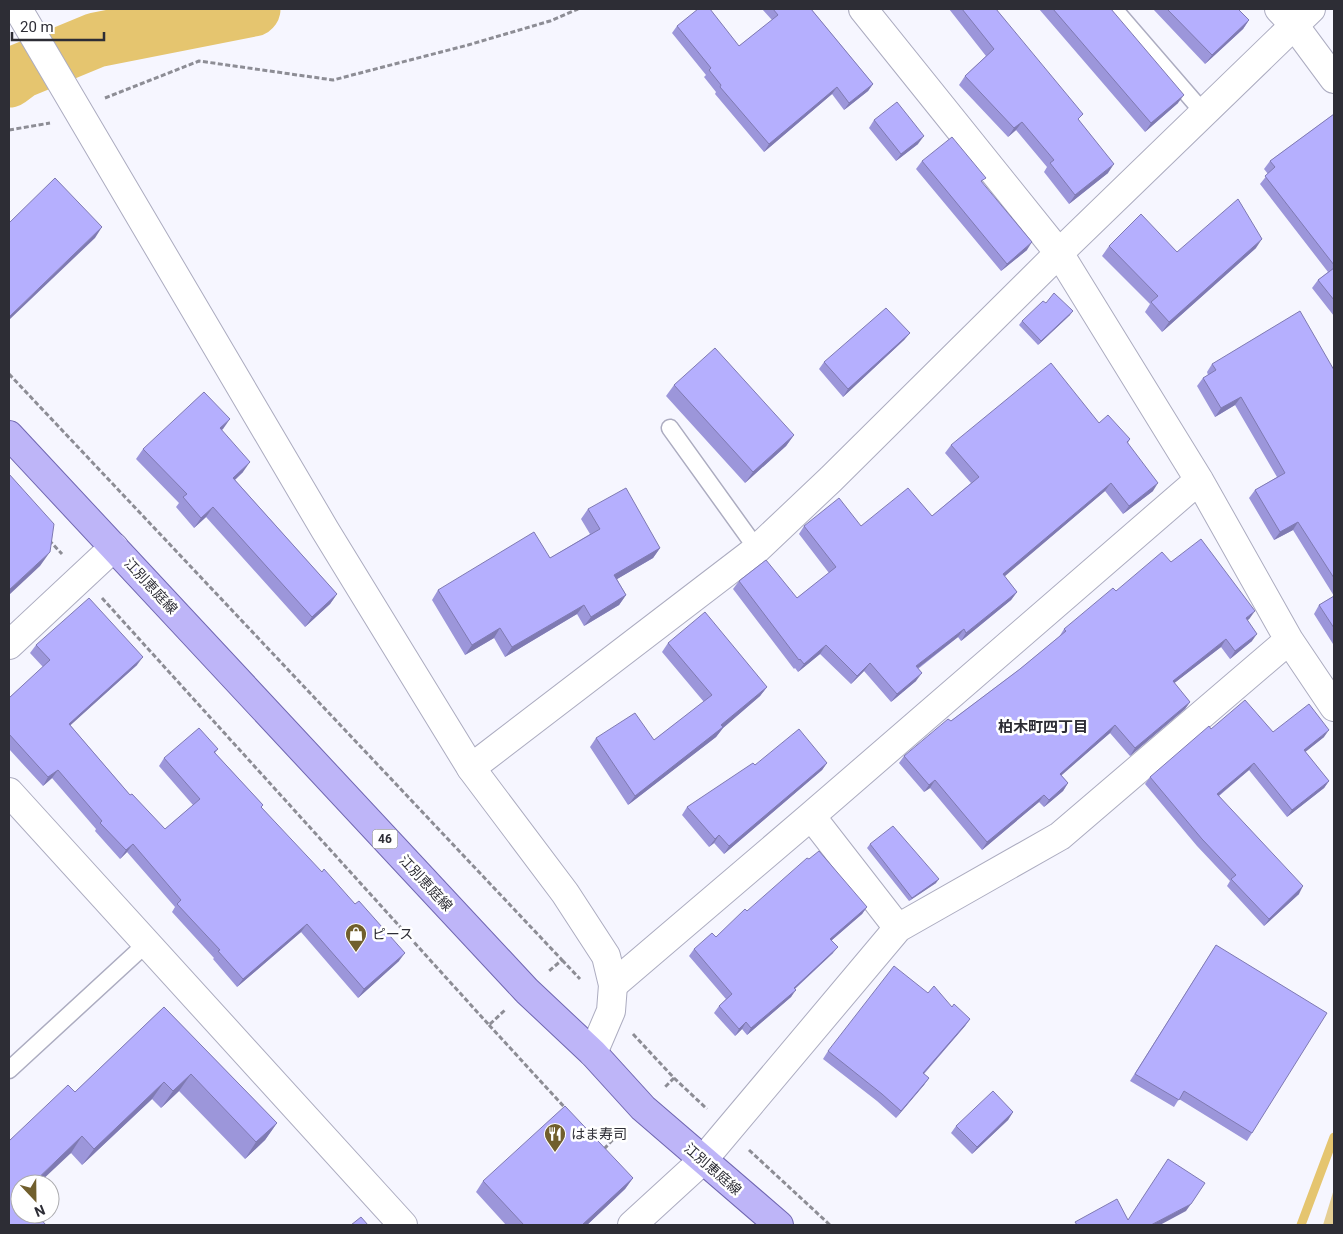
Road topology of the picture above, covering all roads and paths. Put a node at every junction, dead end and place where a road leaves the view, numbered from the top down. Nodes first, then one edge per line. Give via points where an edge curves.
1 (578, 9) edge
2 (864, 9) edge
3 (1114, 9) edge
4 (1295, 14) edge
5 (23, 16) edge
6 (1334, 79) edge
7 (73, 99) junction
8 (1204, 112) junction
9 (9, 130) edge
10 (1059, 252) junction
11 (670, 428) dead end
12 (9, 435) edge
13 (1199, 480) junction
14 (114, 547) junction
15 (757, 549) junction
16 (1289, 640) junction
17 (9, 645) edge
18 (1334, 707) edge
19 (471, 768) junction
20 (9, 792) edge
21 (811, 816) junction
22 (898, 928) junction
23 (146, 944) junction
24 (613, 985) junction
25 (593, 1053) junction
26 (9, 1070) edge
27 (674, 1078) dead end
28 (728, 1130) junction
29 (702, 1160) junction
30 (402, 1225) edge
31 (632, 1225) edge
32 (779, 1225) edge
33 (830, 1225) edge

1 - 7 path via 477,43 333,80 199,60 106,98
2 - 10 street
3 - 8 lane
4 - 6 street
4 - 8 street
5 - 7 street
7 - 9 path via 50,123
7 - 19 street via 325,530
8 - 10 street
10 - 13 street
10 - 15 street via 831,480
11 - 15 lane
12 - 14 main road, 江別恵庭線 / 46
13 - 16 street
13 - 21 street
14 - 17 street
14 - 25 main road, 江別恵庭線 / 46 via 527,991
15 - 19 street
16 - 18 street
16 - 22 street via 1060,836
19 - 24 street via 566,893 606,956
20 - 23 street
21 - 22 street
21 - 24 street
22 - 28 street
23 - 26 lane
23 - 30 street
24 - 25 street via 611,1012
25 - 29 main road, 江別恵庭線 / 46 via 643,1108
27 - 28 path
28 - 29 street
28 - 33 path
29 - 31 street
29 - 32 main road, 江別恵庭線 / 46

